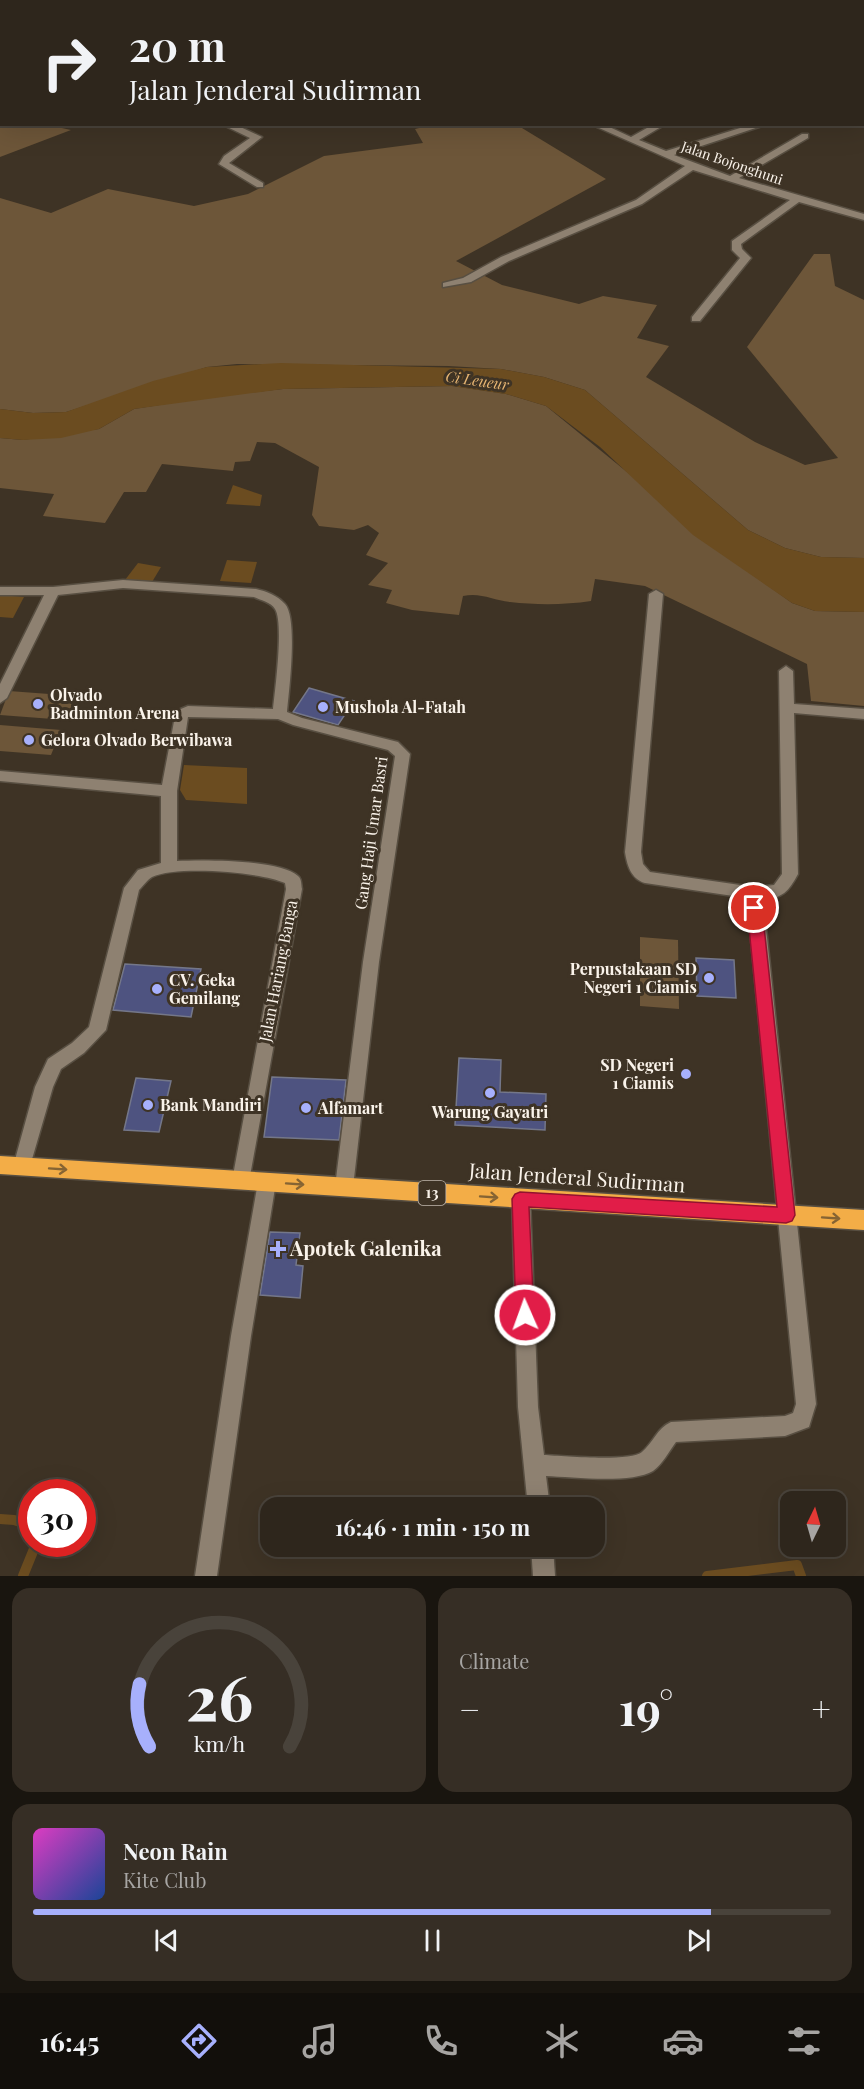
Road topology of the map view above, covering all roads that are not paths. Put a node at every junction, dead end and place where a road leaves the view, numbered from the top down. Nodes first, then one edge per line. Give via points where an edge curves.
1 (230, 126) edge
2 (599, 126) edge
3 (658, 126) edge
4 (758, 126) edge
5 (804, 136) dead end
6 (632, 140) junction
7 (667, 154) junction
8 (692, 166) junction
9 (731, 179) junction
10 (260, 185) dead end
11 (797, 199) junction
12 (864, 217) edge
13 (447, 285) dead end
14 (696, 319) dead end
15 (0, 591) edge
16 (53, 591) junction
17 (656, 594) dead end
18 (786, 670) dead end
19 (0, 698) edge
20 (786, 708) junction
21 (280, 714) junction
22 (864, 714) edge
23 (0, 776) edge
24 (169, 791) junction
25 (169, 867) junction
26 (753, 893) junction
27 (11, 1166) edge
28 (241, 1181) junction
29 (267, 1182) junction
30 (345, 1187) junction
31 (520, 1199) junction
32 (786, 1215) junction
33 (864, 1220) edge
34 (536, 1465) junction
35 (538, 1497) edge
36 (543, 1557) edge
37 (206, 1576) edge
38 (544, 1576) edge

1 - 10 street via 257,137 224,164
2 - 6 street, Jalan Bojonghuni
3 - 6 street
4 - 7 street
5 - 9 street
6 - 7 street, Jalan Bojonghuni
7 - 8 street, Jalan Bojonghuni
8 - 9 street, Jalan Bojonghuni
8 - 13 street via 639,202 505,259 467,280
9 - 11 street, Jalan Bojonghuni
11 - 12 street, Jalan Bojonghuni
11 - 14 street via 736,243 737,250 746,258
15 - 16 street
16 - 19 street
16 - 21 street via 123,584 227,590 256,593 270,599 281,607 284,619
17 - 26 street via 633,852 635,866 645,877
18 - 20 street
20 - 22 street
20 - 26 street via 790,873 784,888 776,893
21 - 24 street via 181,714
21 - 30 street, Gang Haji Umar Basri via 393,746 403,754 371,962
23 - 24 street
24 - 25 street
25 - 27 street, Jalan Hariang Banga via 145,874 132,888 97,1030 54,1064
25 - 28 street, Jalan Hariang Banga via 272,871 293,880
26 - 32 street
27 -> 28 highway, Jalan Jenderal Sudirman / 13
28 - 29 highway, Jalan Jenderal Sudirman / 13
29 -> 30 highway, Jalan Jenderal Sudirman / 13
29 - 37 street
30 -> 31 highway, Jalan Jenderal Sudirman / 13
31 - 32 highway, Jalan Jenderal Sudirman / 13
31 - 34 street via 528,1407
32 -> 33 highway, Jalan Jenderal Sudirman / 13
32 - 34 street via 806,1404 802,1420 785,1426 671,1432 647,1463 624,1468
34 - 35 street
36 - 38 street

